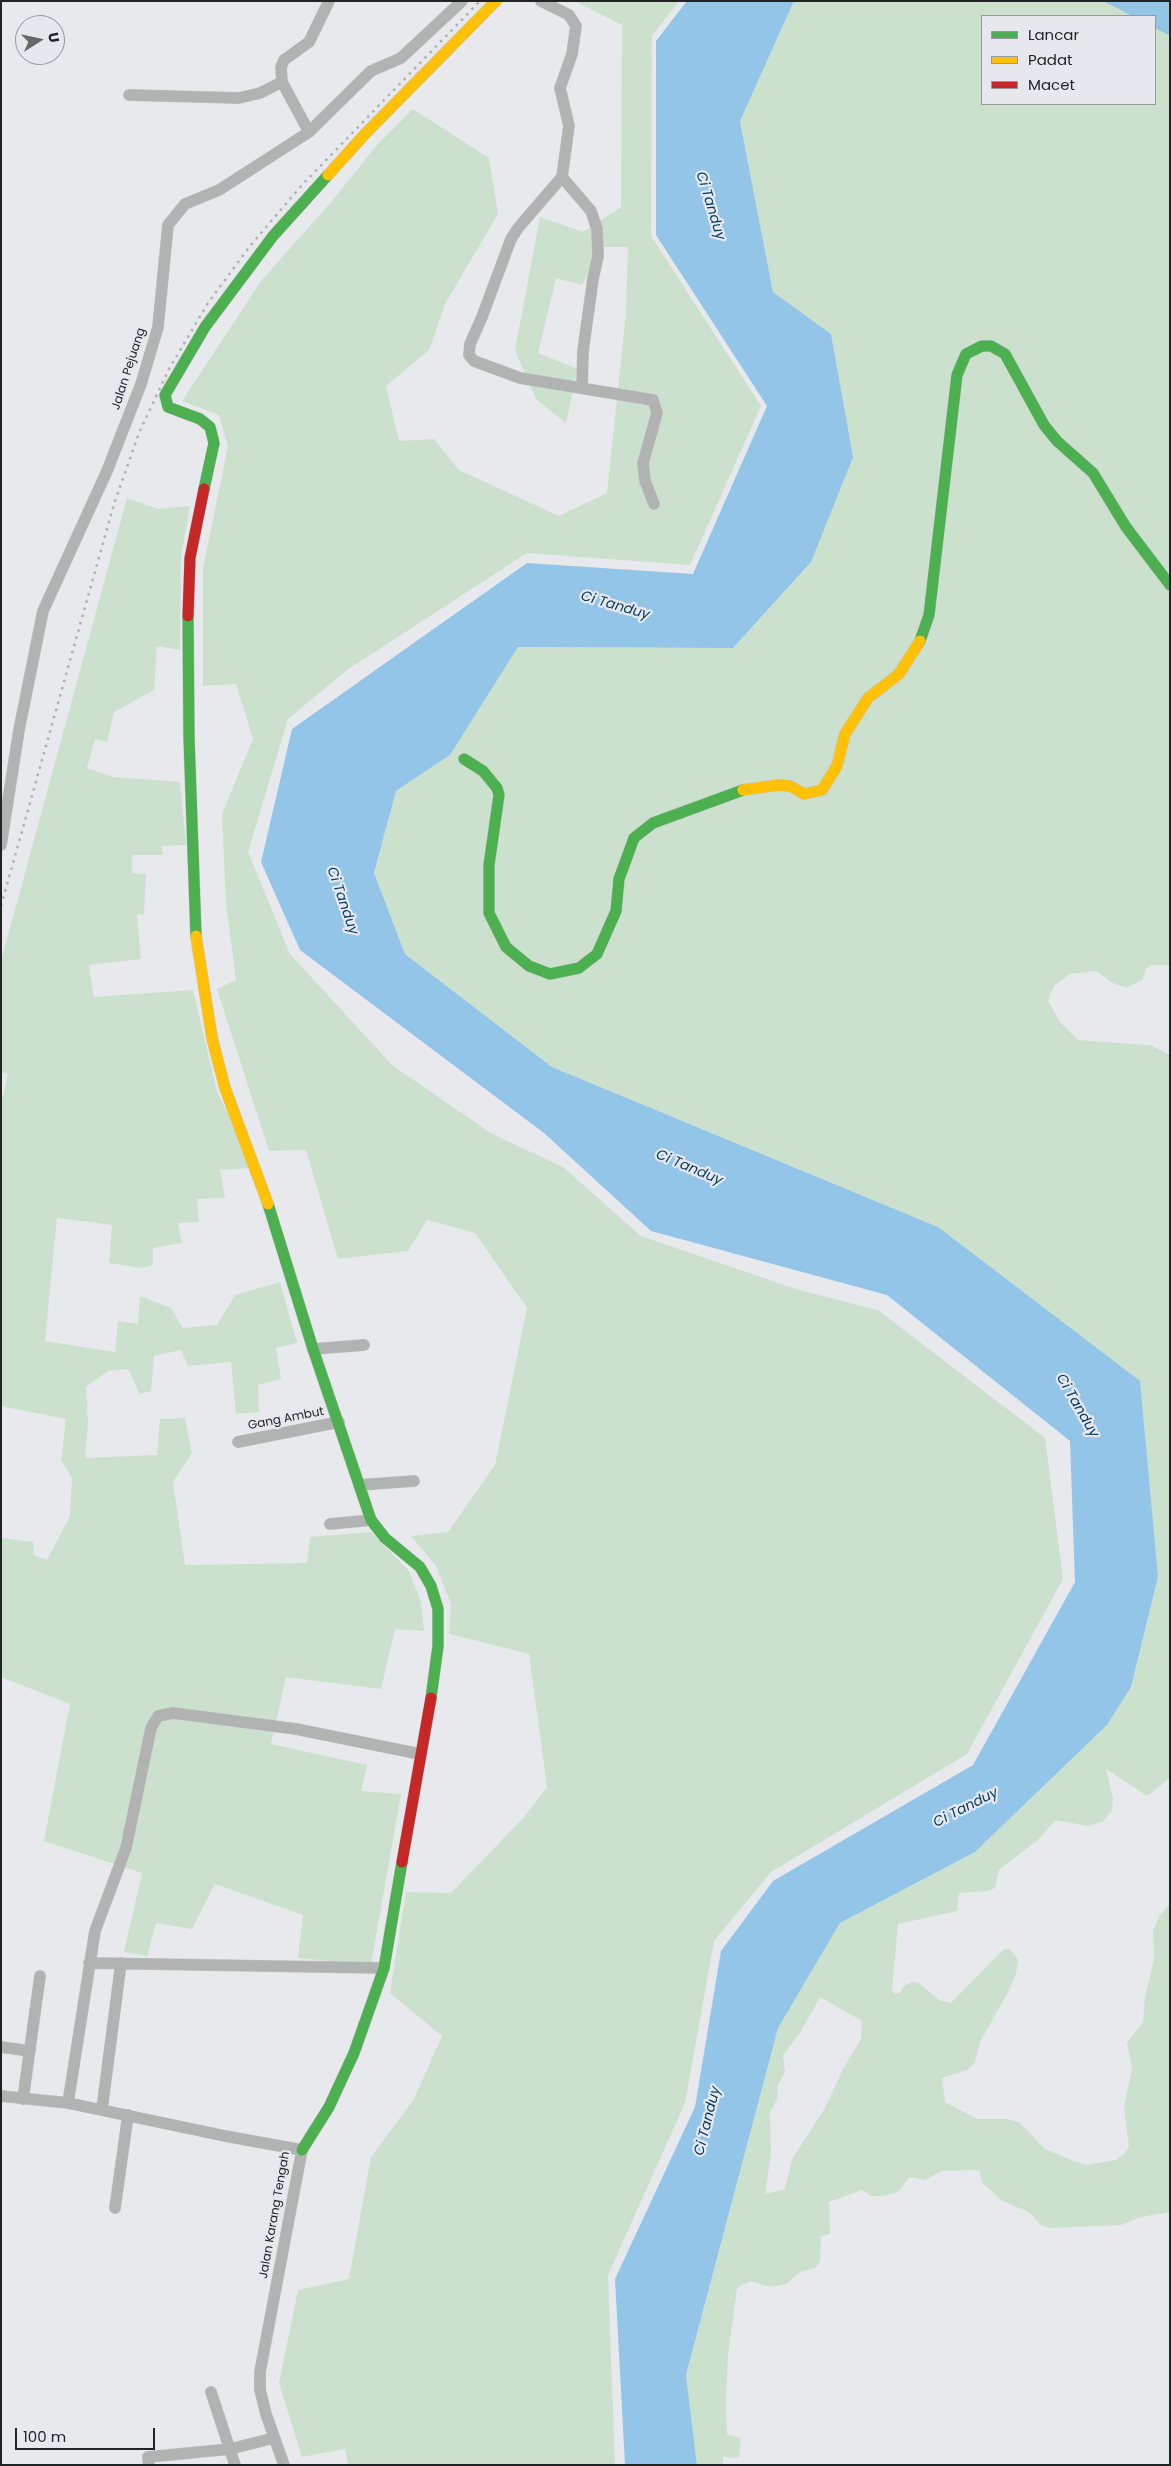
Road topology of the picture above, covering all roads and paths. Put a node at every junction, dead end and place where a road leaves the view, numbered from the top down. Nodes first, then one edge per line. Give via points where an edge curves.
1 (329, 1) edge
2 (462, 1) edge
3 (496, 1) edge
4 (541, 1) edge
5 (282, 82) junction
6 (129, 96) dead end
7 (309, 132) junction
8 (562, 177) junction
9 (582, 387) junction
10 (654, 504) dead end
11 (1170, 585) edge
12 (464, 759) dead end
13 (1, 845) edge
14 (364, 1345) dead end
15 (314, 1349) junction
16 (339, 1422) junction
17 (238, 1442) dead end
18 (414, 1481) dead end
19 (358, 1485) junction
20 (371, 1520) junction
21 (330, 1524) dead end
22 (420, 1754) junction
23 (121, 1963) junction
24 (89, 1964) junction
25 (384, 1968) junction
26 (40, 1976) dead end
27 (1, 2047) edge
28 (30, 2051) junction
29 (1, 2096) edge
30 (23, 2099) junction
31 (68, 2103) junction
32 (102, 2109) junction
33 (128, 2115) junction
34 (302, 2150) junction
35 (114, 2208) dead end
36 (211, 2392) dead end
37 (274, 2438) junction
38 (230, 2449) junction
39 (149, 2465) edge
40 (235, 2465) edge
41 (284, 2465) edge

1 - 5 street via 309,42 282,64
2 - 7 street, Jalan Pejuang via 401,58 371,71
3 - 15 street via 372,127 274,236 205,327 165,396 168,407 200,419 210,427 214,443 195,527 188,602 189,748 198,972 225,1088 265,1195
4 - 8 street via 569,15 576,26 572,54 560,88 569,126
5 - 6 street via 239,98
5 - 7 street
7 - 13 street, Jalan Pejuang via 219,190 185,204 168,225 158,327 141,384 107,471 43,610 19,730
8 - 9 street via 591,211 597,229 598,256 583,351
8 - 9 street via 511,239 470,344 469,355 474,361 520,378
9 - 10 street via 655,402 656,419 643,464 645,481
11 - 12 street via 1126,527 1093,473 1044,425 1005,354 991,346 982,346 966,354 957,374 929,615 922,639 898,674 868,698 845,734 837,766 822,790 804,794 790,786 747,788 653,823 634,838 618,879 616,911 598,954 579,968 550,974 528,966 506,947 489,913 489,865 499,795 483,771
14 - 15 street
15 - 16 street
16 - 17 street, Gang Ambut
16 - 19 street
18 - 19 street
19 - 20 street
20 - 21 street
20 - 22 street via 385,1538 420,1567 431,1586 438,1609 434,1686
22 - 24 street via 296,1729 173,1713 158,1716 151,1728 126,1848 95,1931
22 - 25 street
23 - 24 street
23 - 25 street
23 - 32 street
24 - 31 street
25 - 34 street via 354,2053 329,2107
26 - 28 street
27 - 28 street
28 - 30 street
29 - 30 street, Jalan Karang Tengah
30 - 31 street, Jalan Karang Tengah
31 - 32 street, Jalan Karang Tengah
32 - 33 street, Jalan Karang Tengah
33 - 34 street, Jalan Karang Tengah
33 - 35 street
34 - 37 street, Jalan Karang Tengah via 260,2372 260,2390
36 - 38 street
37 - 38 street
37 - 41 street, Jalan Karang Tengah
38 - 39 street via 148,2457
38 - 40 street

